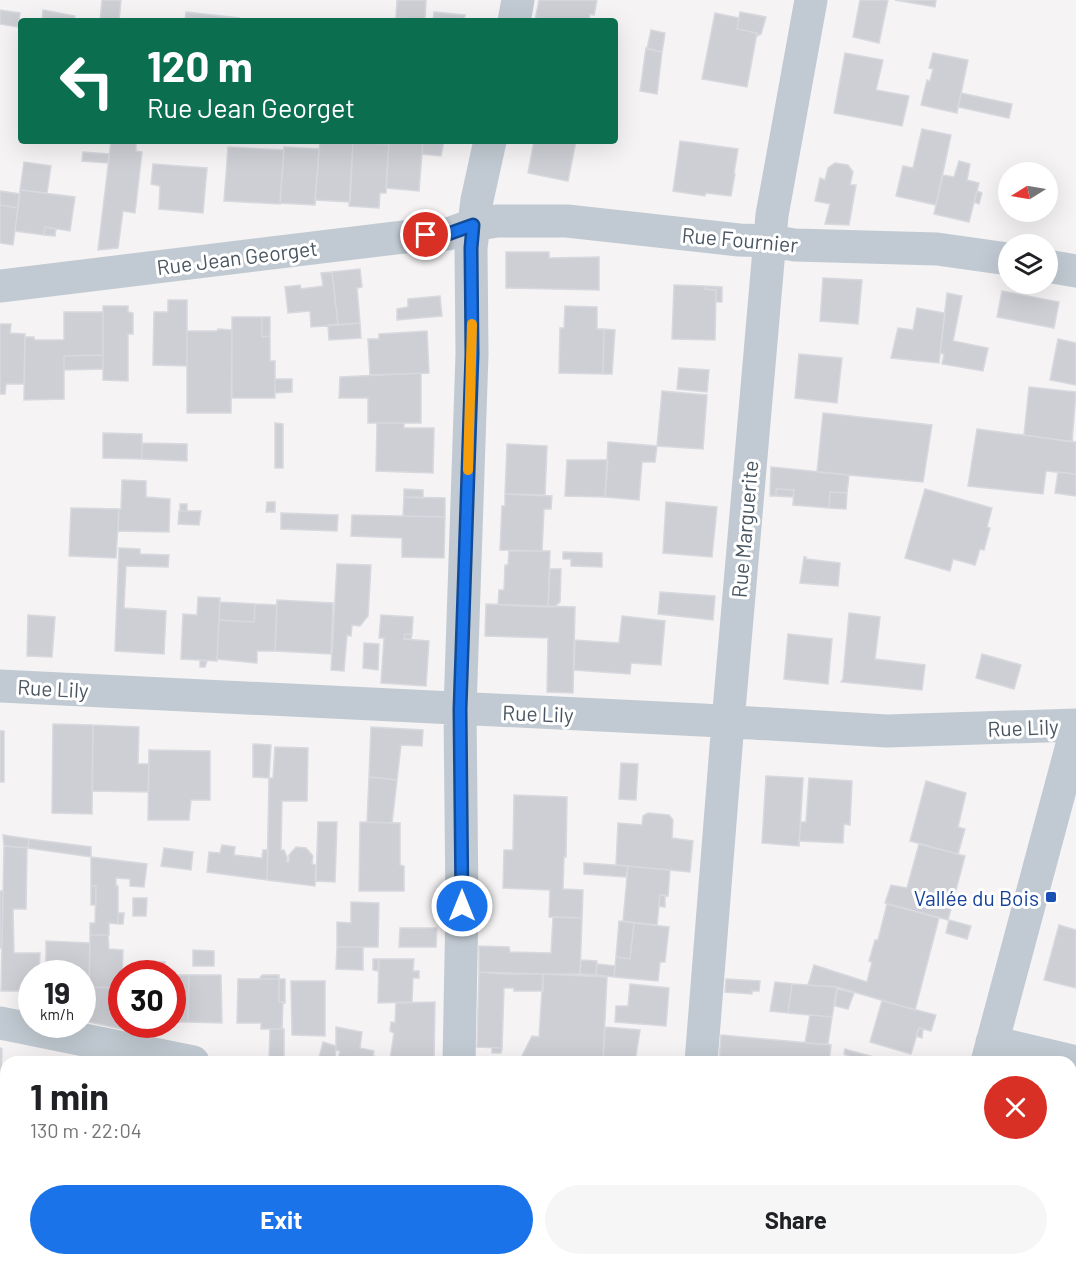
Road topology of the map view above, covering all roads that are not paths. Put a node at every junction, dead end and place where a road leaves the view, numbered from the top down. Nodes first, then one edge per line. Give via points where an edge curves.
1 (518, 0) edge
2 (811, 0) edge
3 (515, 18) edge
4 (489, 144) edge
5 (473, 225) junction
6 (770, 241) junction
7 (998, 258) edge
8 (1058, 268) edge
9 (1076, 271) edge
10 (0, 286) edge
11 (0, 686) edge
12 (460, 709) junction
13 (728, 722) junction
14 (1076, 725) edge
15 (1076, 730) edge
16 (0, 1023) edge
17 (990, 1052) edge
18 (163, 1056) edge
19 (459, 1056) edge
20 (701, 1056) edge
21 (1024, 1056) edge

1 - 3 street
2 - 6 street, Rue Marguerite
4 - 5 street
5 - 6 street, Rue Fournier via 567,220
5 - 10 street, Rue Jean Georget via 448,234
5 - 12 street
6 - 7 street, Rue Fournier via 937,249
6 - 13 street, Rue Marguerite
8 - 9 street
11 - 12 street, Rue Lily
12 - 13 street, Rue Lily
12 - 19 street
13 - 14 street, Rue Lily via 887,731
13 - 20 street, Rue Marguerite
15 - 17 street
16 - 18 street
17 - 21 street

